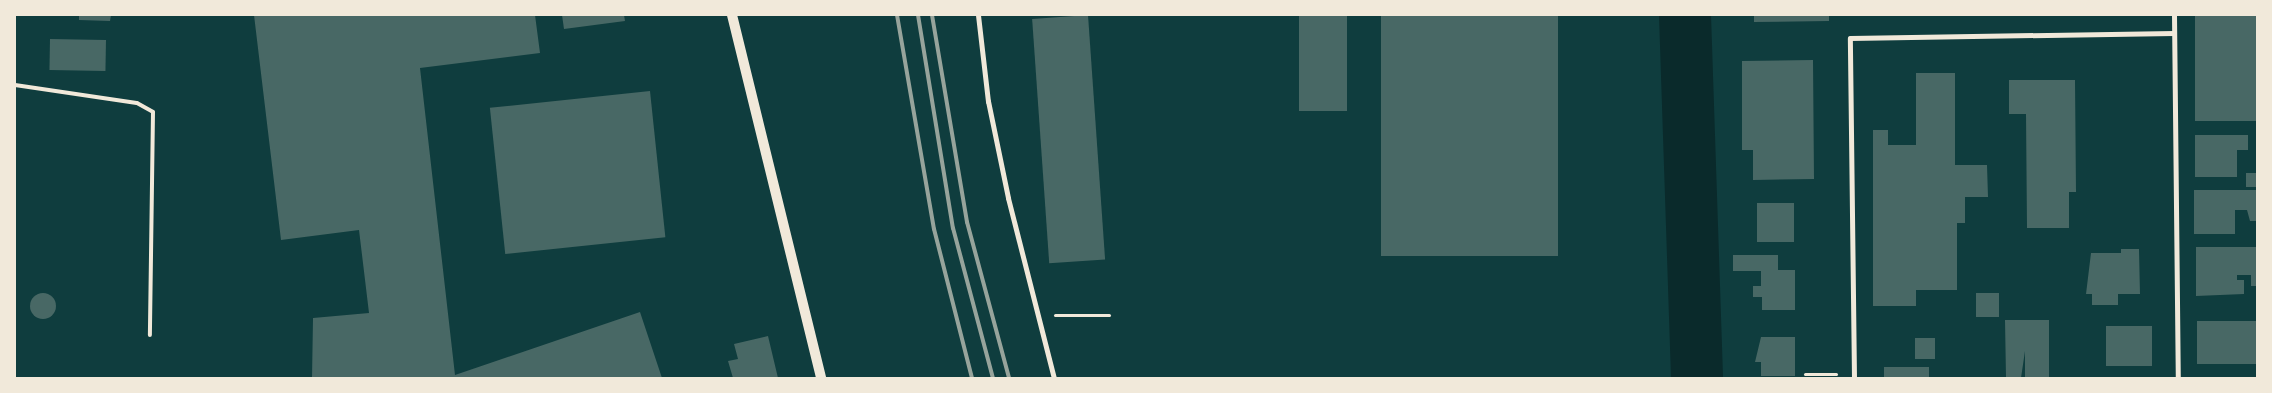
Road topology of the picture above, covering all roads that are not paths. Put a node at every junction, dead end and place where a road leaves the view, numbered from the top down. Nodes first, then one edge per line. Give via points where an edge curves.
1 (732, 15) edge
2 (978, 15) edge
3 (2174, 15) edge
4 (2174, 33) junction
5 (15, 85) edge
6 (150, 335) dead end
7 (1854, 376) edge
8 (821, 378) edge
9 (1054, 378) edge
10 (2178, 378) edge

1 - 8 main road
2 - 9 street via 988,101
3 - 4 street
4 - 7 street via 1850,38
4 - 10 street
5 - 6 lane via 137,103 153,112

